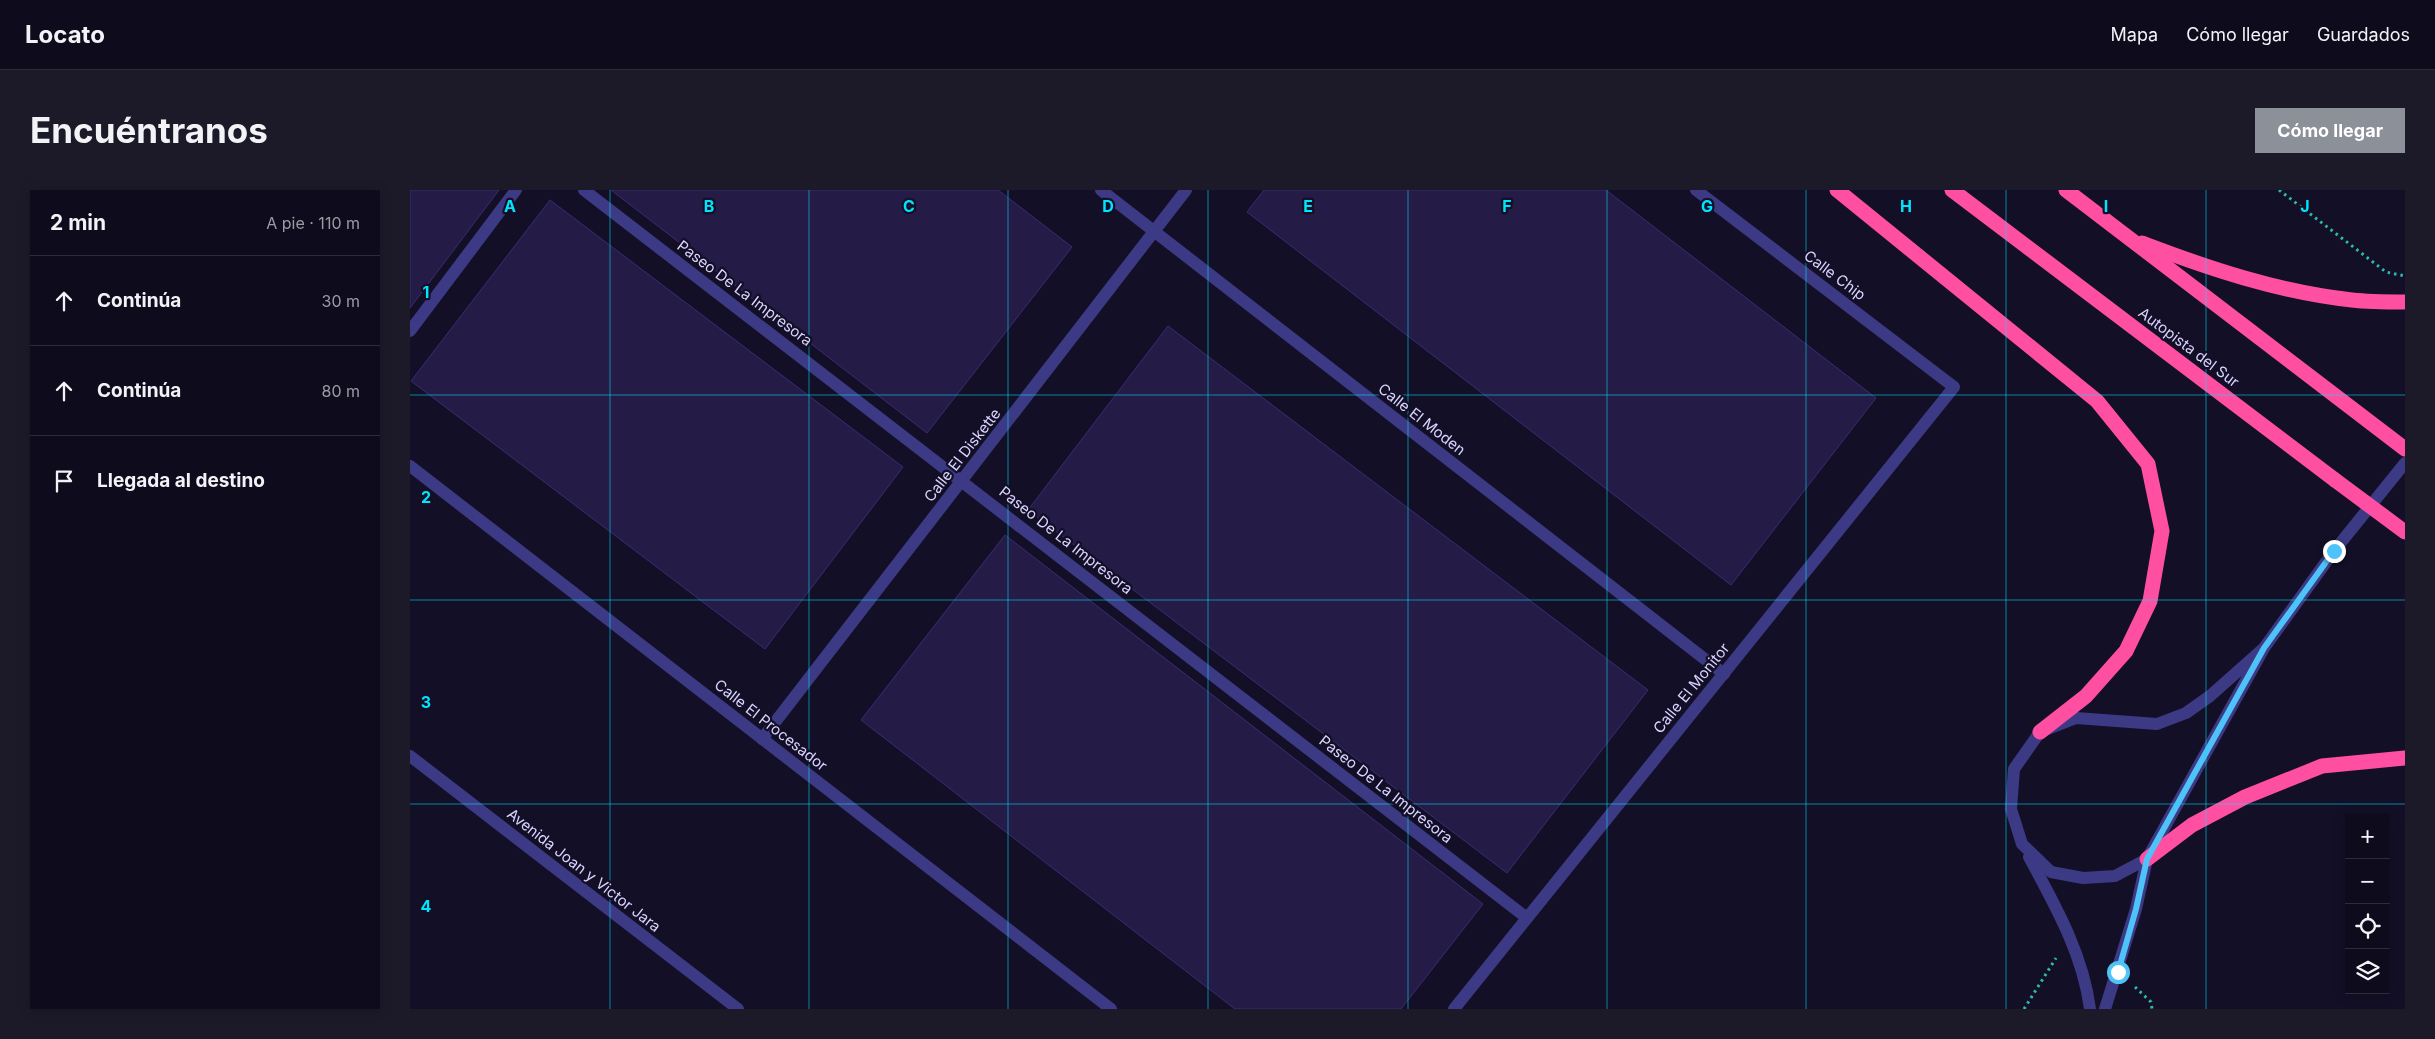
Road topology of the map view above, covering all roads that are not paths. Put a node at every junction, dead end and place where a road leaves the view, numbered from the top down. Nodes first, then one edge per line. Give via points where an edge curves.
1 (516, 190) edge
2 (584, 190) edge
3 (1101, 190) edge
4 (1186, 190) edge
5 (1696, 190) edge
6 (1837, 190) edge
7 (1952, 190) edge
8 (2066, 190) edge
9 (1155, 232) junction
10 (2127, 237) junction
11 (2405, 302) edge
12 (410, 331) edge
13 (1954, 387) joint
14 (2405, 450) edge
15 (2405, 463) edge
16 (410, 466) edge
17 (963, 480) junction
18 (2405, 532) edge
19 (2264, 648) junction
20 (1724, 674) junction
21 (2040, 732) junction
22 (762, 739) junction
23 (410, 756) edge
24 (2405, 758) edge
25 (2022, 844) junction
26 (2147, 859) junction
27 (1527, 918) junction
28 (738, 1009) edge
29 (1111, 1009) edge
30 (1454, 1009) edge
31 (2090, 1009) edge
32 (2105, 1009) edge

1 - 12 street
2 - 17 street, Paseo De La Impresora
3 - 9 street, Calle El Moden
4 - 9 street, Calle El Diskette
5 - 13 street, Calle Chip
6 - 21 highway via 2097,401 2148,464 2162,531 2150,601 2126,651 2086,696
7 - 18 highway, Autopista del Sur, bridge
8 - 10 highway
9 - 17 street, Calle El Diskette
9 - 20 street, Calle El Moden
10 - 11 highway via 2208,268 2255,281 2352,300
10 - 14 highway
13 - 20 street, Calle El Monitor
15 - 19 street via 2334,551
16 - 22 street, Calle El Procesador
17 - 22 street, Calle El Diskette
17 - 27 street, Paseo De La Impresora
19 - 21 street via 2210,696 2186,713 2157,724 2076,718
19 - 26 street
20 - 27 street, Calle El Monitor
21 - 25 street via 2014,769 2011,809
22 - 29 street, Calle El Procesador
23 - 28 street, Avenida Joan y Victor Jara
24 - 26 highway via 2322,766 2245,797 2192,825
25 - 26 street via 2050,872 2083,878 2116,876
25 - 31 street via 2069,936 2086,980
26 - 32 street via 2136,909
27 - 30 street, Calle El Monitor

